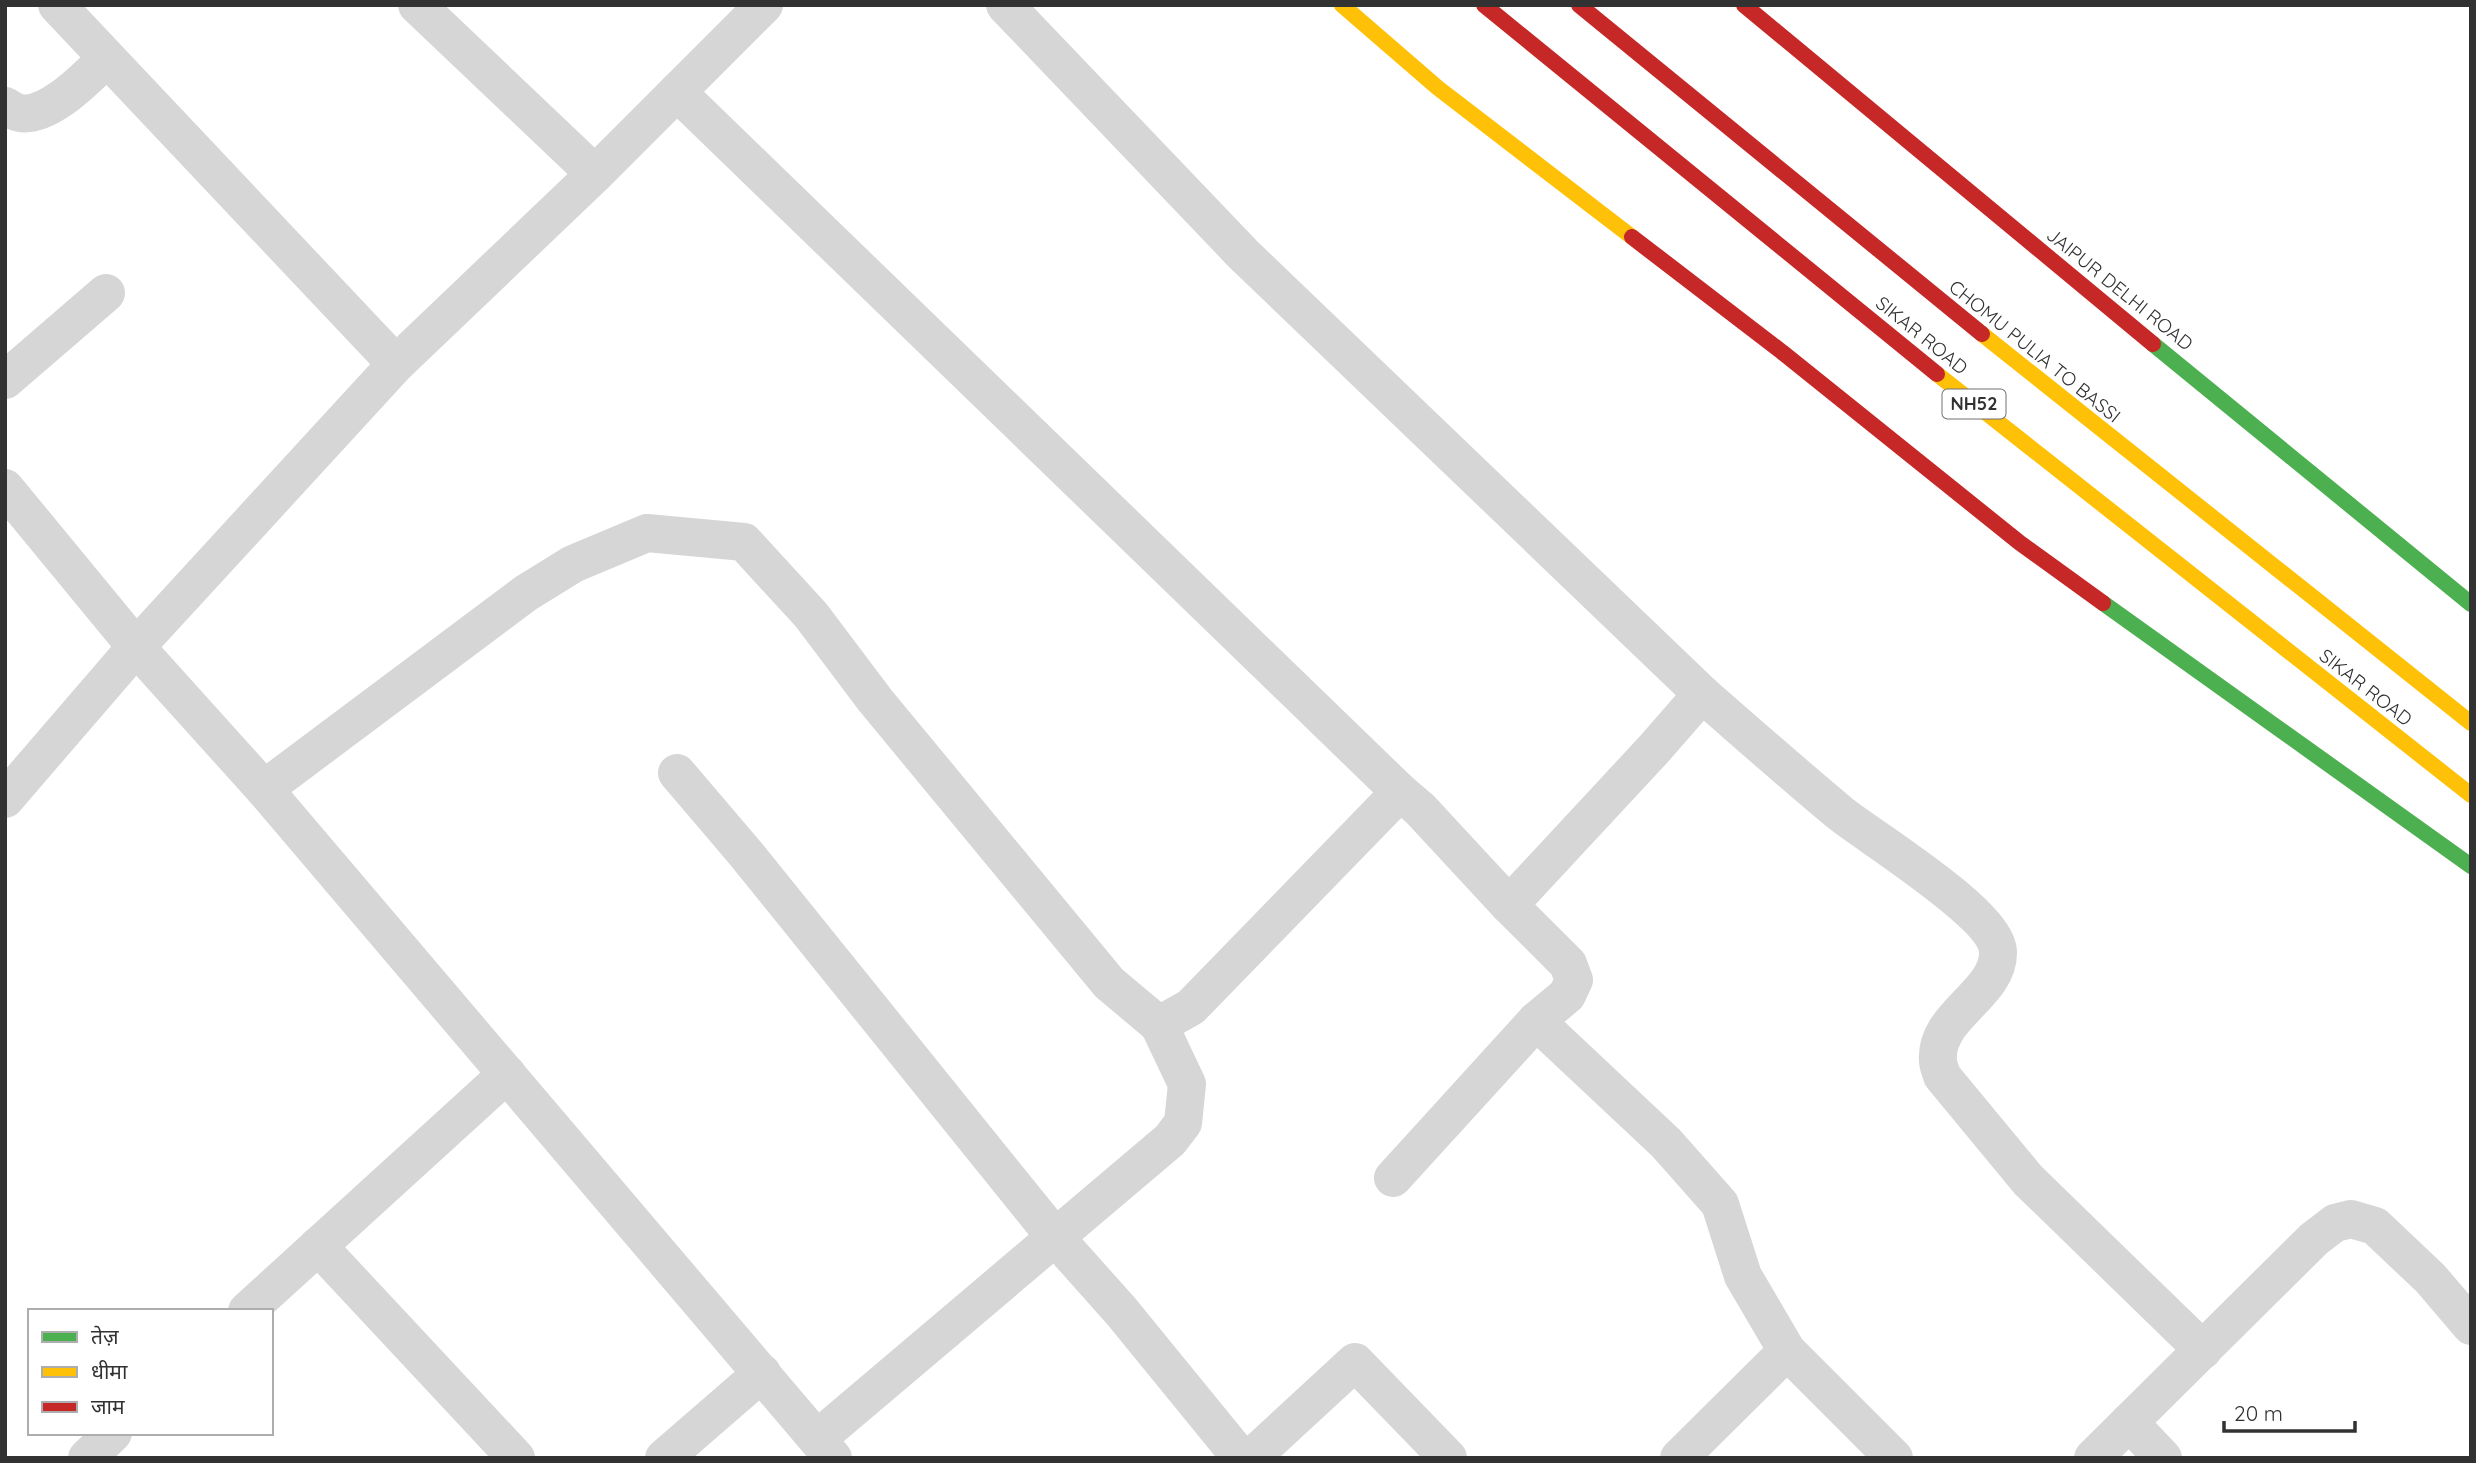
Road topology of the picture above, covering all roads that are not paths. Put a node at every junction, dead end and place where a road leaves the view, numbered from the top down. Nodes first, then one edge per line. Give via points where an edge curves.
1 (57, 5) edge
2 (417, 5) edge
3 (764, 5) edge
4 (1005, 5) edge
5 (1342, 5) edge
6 (1484, 5) edge
7 (1578, 5) edge
8 (1744, 5) edge
9 (106, 59) junction
10 (677, 92) junction
11 (5, 106) edge
12 (594, 174) junction
13 (106, 293) dead end
14 (396, 364) junction
15 (5, 380) edge
16 (5, 488) edge
17 (2471, 604) edge
18 (136, 647) junction
19 (1702, 694) junction
20 (2471, 723) edge
21 (677, 773) dead end
22 (264, 789) junction
23 (1400, 792) junction
24 (2471, 795) edge
25 (5, 799) edge
26 (2471, 866) edge
27 (1509, 905) junction
28 (1536, 1021) junction
29 (1159, 1025) junction
30 (507, 1074) junction
31 (1393, 1178) dead end
32 (1055, 1237) junction
33 (318, 1246) junction
34 (249, 1309) edge
35 (2471, 1326) edge
36 (2203, 1350) junction
37 (1787, 1351) junction
38 (762, 1373) junction
39 (2129, 1422) junction
40 (111, 1435) edge
41 (825, 1448) edge
42 (86, 1458) edge
43 (516, 1458) edge
44 (664, 1458) edge
45 (1241, 1458) edge
46 (1251, 1458) edge
47 (1448, 1458) edge
48 (1679, 1458) edge
49 (1894, 1458) edge
50 (2093, 1458) edge
51 (2163, 1458) edge

1 - 9 street
2 - 12 street
3 - 10 street
4 - 19 street via 1243,254
5 - 26 main road via 1437,88 1782,352 2020,543
6 - 24 main road, SIKAR ROAD / NH52 via 1798,264
7 - 20 main road, CHOMU PULIA TO BASSI / NH52 via 2065,403
8 - 17 main road, JAIPUR DELHI ROAD
9 - 11 street via 66,96 44,109 20,113
9 - 14 street
10 - 12 street
10 - 23 street
12 - 14 street
13 - 15 street
14 - 18 street
16 - 18 street
18 - 22 street
18 - 25 street
19 - 27 street
19 - 36 street via 1842,814 1944,888 1991,933 1998,950 1996,971 1944,1034 1937,1059 1942,1076 2028,1180
21 - 32 street
22 - 29 street via 526,593 573,564 647,533 744,542 811,615 875,700 1109,983
22 - 30 street
23 - 27 street
23 - 29 street via 1191,1007
27 - 28 street via 1568,964 1574,981 1567,995
28 - 31 street
28 - 37 street via 1666,1143 1720,1204 1742,1276
29 - 32 street via 1187,1084 1184,1123
30 - 33 street
30 - 38 street
32 - 41 street
32 - 45 street
33 - 34 street
33 - 43 street
35 - 36 street via 2430,1278 2375,1226 2351,1219 2335,1223 2314,1239
36 - 39 street
37 - 48 street
37 - 49 street
38 - 41 street
38 - 44 street
39 - 50 street
39 - 51 street
40 - 42 street
46 - 47 street via 1355,1362

